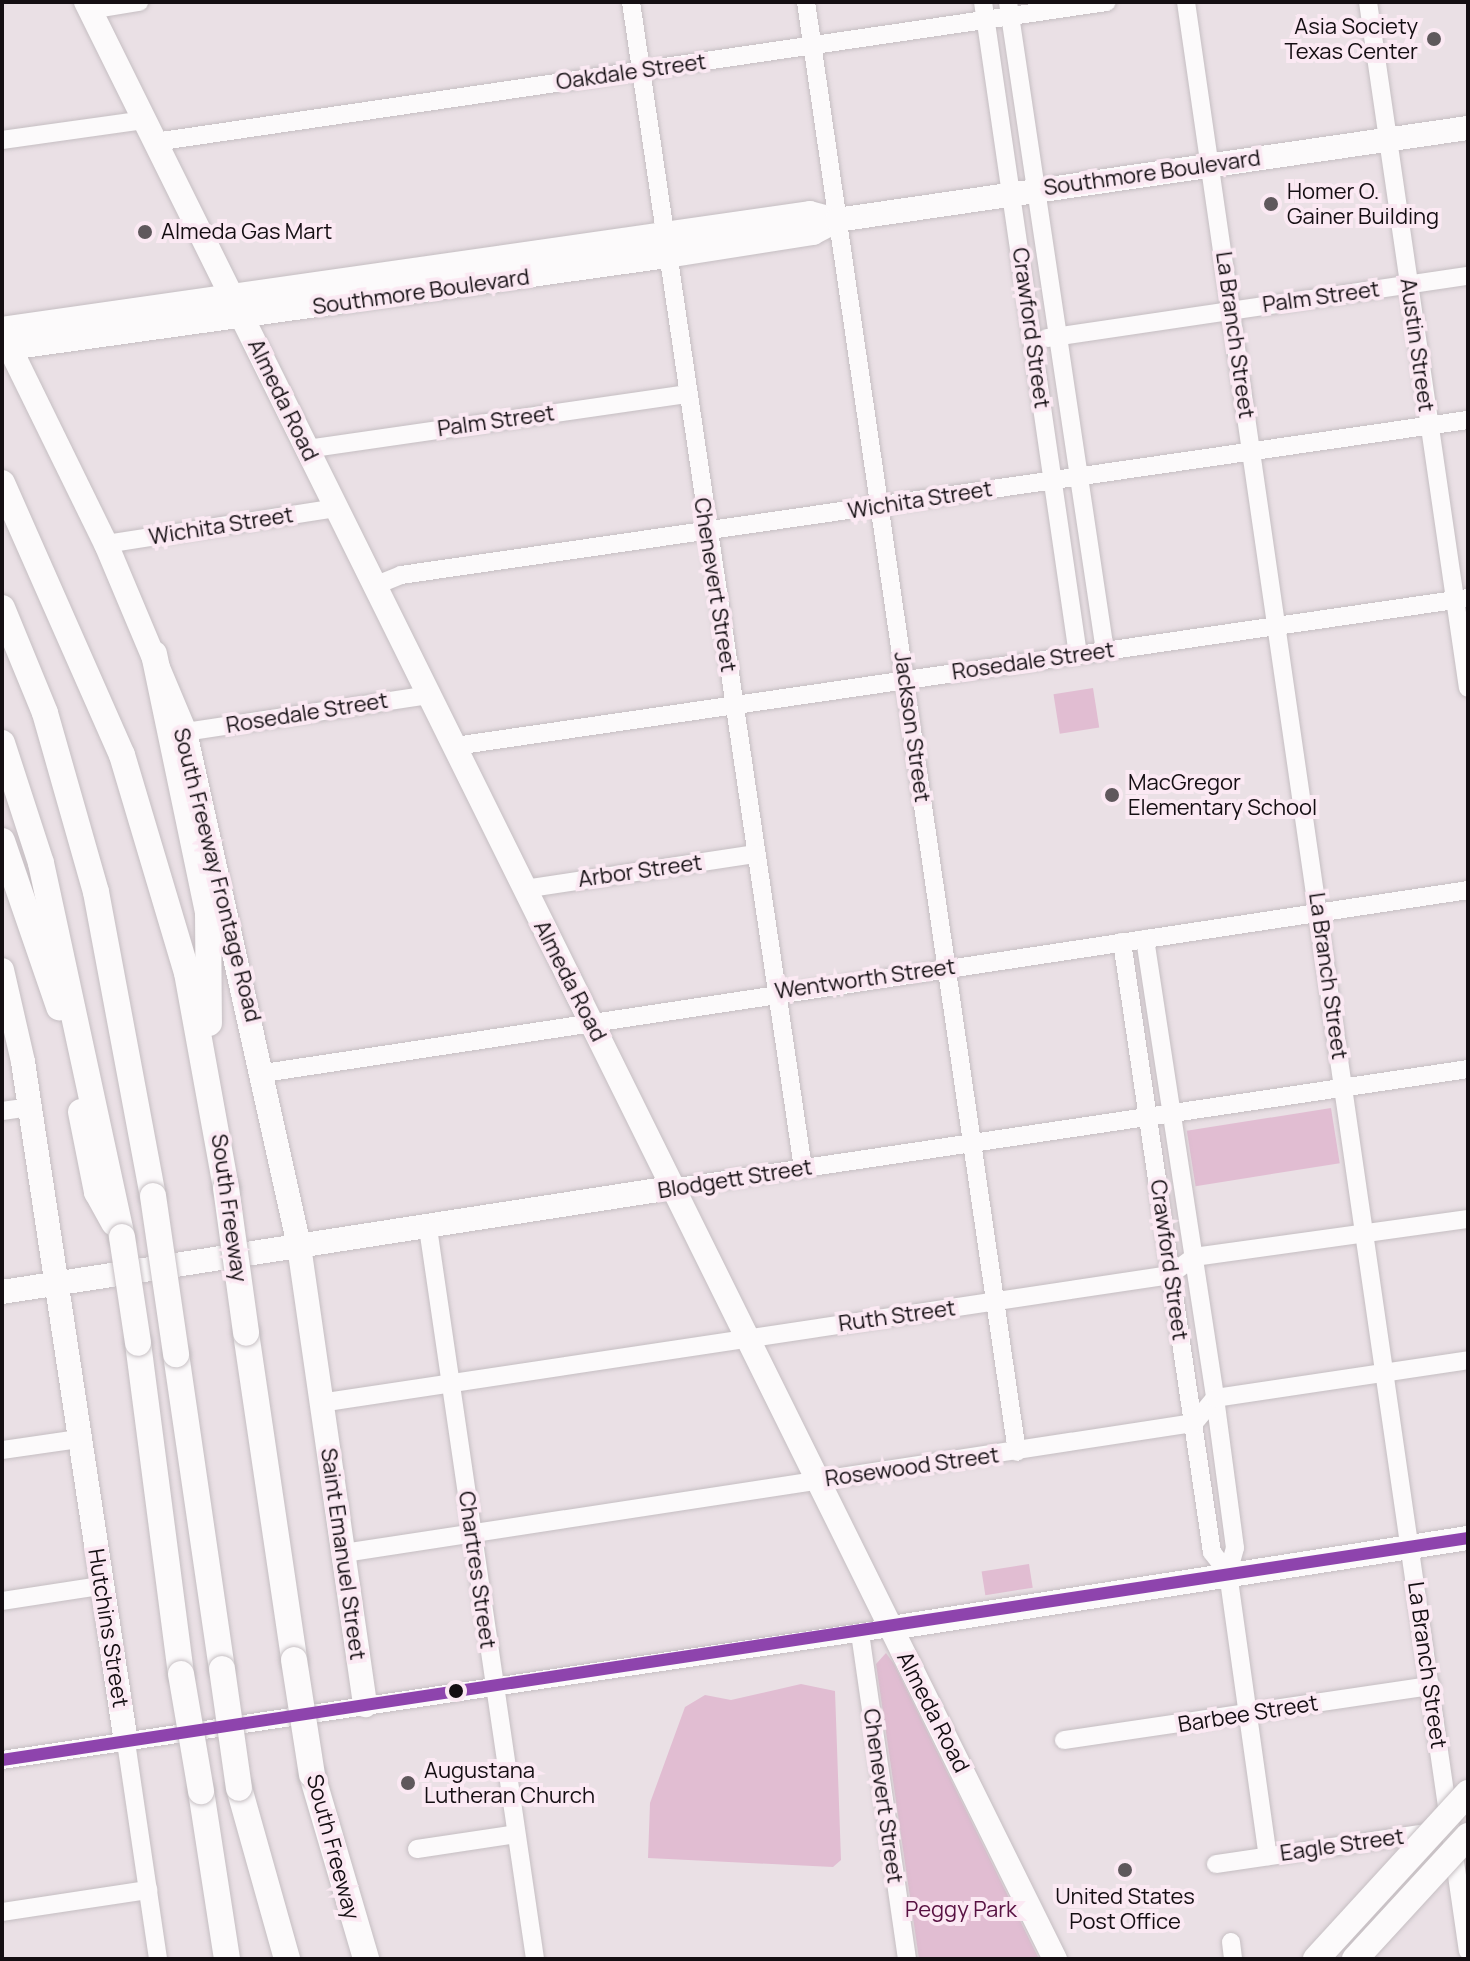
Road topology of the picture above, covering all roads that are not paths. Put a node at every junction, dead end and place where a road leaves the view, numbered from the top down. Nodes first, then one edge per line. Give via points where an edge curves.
1 (139, 2) edge
2 (631, 2) edge
3 (806, 2) edge
4 (1107, 2) edge
5 (1186, 2) edge
6 (1368, 2) edge
7 (88, 6) edge
8 (1009, 8) edge
9 (984, 10) edge
10 (813, 45) junction
11 (641, 70) junction
12 (144, 120) junction
13 (1468, 128) edge
14 (2, 140) edge
15 (1387, 140) junction
16 (155, 142) junction
17 (1209, 165) junction
18 (1023, 191) junction
19 (837, 220) junction
20 (665, 245) junction
21 (1468, 276) edge
22 (1409, 285) junction
23 (239, 307) junction
24 (1232, 310) junction
25 (1057, 336) junction
26 (4, 340) edge
27 (1032, 340) junction
28 (66, 342) junction
29 (686, 394) junction
30 (39, 408) junction
31 (1468, 420) edge
32 (1428, 426) junction
33 (1252, 448) junction
34 (306, 449) junction
35 (1077, 475) junction
36 (1052, 479) junction
37 (2, 483) edge
38 (880, 506) junction
39 (336, 508) junction
40 (706, 533) junction
41 (106, 544) junction
42 (374, 586) junction
43 (1462, 599) edge
44 (2, 608) edge
45 (1278, 626) junction
46 (1105, 651) junction
47 (154, 654) junction
48 (1078, 655) junction
49 (905, 680) junction
50 (1468, 688) edge
51 (429, 695) junction
52 (733, 705) junction
53 (185, 732) junction
54 (2, 743) edge
55 (455, 746) junction
56 (2, 841) edge
57 (755, 854) junction
58 (524, 889) junction
59 (1468, 890) edge
60 (1318, 912) junction
61 (1145, 939) junction
62 (1122, 942) junction
63 (947, 968) junction
64 (2, 970) edge
65 (776, 992) junction
66 (592, 1022) junction
67 (209, 1062) junction
68 (1468, 1069) edge
69 (264, 1073) junction
70 (1344, 1088) junction
71 (30, 1107) junction
72 (2, 1111) edge
73 (1172, 1112) junction
74 (1148, 1116) junction
75 (973, 1142) junction
76 (803, 1168) junction
77 (671, 1188) junction
78 (106, 1191) junction
79 (1468, 1219) edge
80 (428, 1228) junction
81 (1364, 1234) junction
82 (299, 1246) junction
83 (1194, 1257) junction
84 (1170, 1275) junction
85 (54, 1285) junction
86 (2, 1292) edge
87 (996, 1302) junction
88 (749, 1337) junction
89 (1468, 1360) edge
90 (1386, 1373) junction
91 (450, 1384) junction
92 (1215, 1398) junction
93 (320, 1403) junction
94 (1194, 1423) junction
95 (78, 1439) junction
96 (2, 1450) edge
97 (1017, 1452) junction
98 (819, 1481) junction
99 (470, 1533) junction
100 (1468, 1538) edge
101 (1410, 1547) junction
102 (344, 1553) junction
103 (1228, 1573) junction
104 (100, 1586) junction
105 (2, 1601) edge
106 (891, 1628) junction
107 (860, 1633) junction
108 (1431, 1686) junction
109 (494, 1687) junction
110 (365, 1705) junction
111 (1247, 1715) junction
112 (1064, 1740) dead end
113 (126, 1742) junction
114 (2, 1760) edge
115 (1468, 1793) edge
116 (208, 1830) junction
117 (1462, 1831) edge
118 (516, 1834) junction
119 (417, 1849) dead end
120 (1268, 1856) junction
121 (1216, 1864) dead end
122 (148, 1890) junction
123 (2, 1912) edge
124 (1468, 1951) edge
125 (158, 1959) edge
126 (227, 1959) edge
127 (243, 1959) edge
128 (287, 1959) edge
129 (366, 1959) edge
130 (535, 1959) edge
131 (907, 1959) edge
132 (1055, 1959) edge
133 (1316, 1959) edge
134 (1355, 1959) edge

1 - 7 street
2 - 11 street, Chenevert Street
3 - 10 street, Jackson Street
4 - 8 street, Oakdale Street
5 - 17 street, La Branch Street
6 - 15 street, Austin Street
7 - 12 main road, Almeda Road
8 - 9 street, Oakdale Street
8 - 18 street, Crawford Street
9 - 10 street, Oakdale Street
9 - 18 street, Crawford Street
10 - 11 street, Oakdale Street
10 - 19 street, Jackson Street
11 - 16 street, Oakdale Street
11 - 20 street, Chenevert Street
12 - 14 street
12 - 16 main road, Almeda Road
13 - 15 main road, Southmore Boulevard
15 - 17 main road, Southmore Boulevard
15 - 22 street, Austin Street
16 - 23 main road, Almeda Road
17 - 18 main road, Southmore Boulevard
17 - 24 street, La Branch Street
18 - 19 main road, Southmore Boulevard
18 - 25 street, Crawford Street
18 - 27 street, Crawford Street
19 - 20 main road, Southmore Boulevard via 810,213
19 - 38 street, Jackson Street
20 - 23 main road, Southmore Boulevard
20 - 29 street, Chenevert Street
21 - 22 street, Palm Street
22 - 24 street, Palm Street
22 - 32 street, Austin Street
23 - 26 main road, Southmore Boulevard
23 - 28 main road, Southmore Boulevard
23 - 34 main road, Almeda Road
24 - 25 street, Palm Street
24 - 33 street, La Branch Street
25 - 27 street, Palm Street
25 - 35 street, Crawford Street
26 - 28 main road, Southmore Boulevard
26 - 30 main road, South Freeway Frontage Road
27 - 36 street, Crawford Street
28 - 30 main road via 41,361
29 - 34 street, Palm Street
29 - 40 street, Chenevert Street
30 - 41 main road, South Freeway Frontage Road
31 - 32 street, Wichita Street
32 - 33 street, Wichita Street
32 - 43 street, Austin Street
33 - 35 street, Wichita Street
33 - 45 street, La Branch Street
34 - 39 main road, Almeda Road
35 - 36 street, Wichita Street
35 - 46 street, Crawford Street
36 - 38 street, Wichita Street
36 - 48 street, Crawford Street
37 - 67 highway, South Freeway via 122,755
38 - 40 street, Wichita Street
38 - 49 street, Jackson Street
39 - 41 street, Wichita Street
39 - 42 main road, Almeda Road
40 - 42 street, Wichita Street via 401,575
40 - 52 street, Chenevert Street
41 - 47 main road, South Freeway Frontage Road
42 - 51 main road, Almeda Road
43 - 45 street, Rosedale Street
43 - 50 street, Austin Street
44 - 128 highway, bridge via 45,713 96,892 153,1196 239,1788
45 - 46 street, Rosedale Street
45 - 60 street, La Branch Street
46 - 48 street, Rosedale Street
47 - 53 main road, South Freeway Frontage Road
47 - 67 highway via 208,913
48 - 49 street, Rosedale Street
49 - 52 street, Rosedale Street
49 - 63 street, Jackson Street
51 - 53 street, Rosedale Street
51 - 55 main road, Almeda Road
52 - 55 street, Rosedale Street
52 - 57 street, Chenevert Street
53 - 69 main road, South Freeway Frontage Road
54 - 78 highway via 41,863
55 - 58 main road, Almeda Road
56 - 78 highway via 60,1010
57 - 58 street, Arbor Street
57 - 65 street, Chenevert Street
58 - 66 main road, Almeda Road
59 - 60 street, Wentworth Street
60 - 61 street, Wentworth Street
60 - 70 street, La Branch Street
61 - 62 street, Wentworth Street
61 - 73 street, Crawford Street
62 - 63 street, Wentworth Street
62 - 74 street, Crawford Street
63 - 65 street, Wentworth Street
63 - 75 street, Jackson Street
64 - 71 main road
65 - 66 street, Wentworth Street
65 - 76 street, Chenevert Street
66 - 69 street, Wentworth Street
66 - 77 main road, Almeda Road
67 - 129 highway, South Freeway, bridge via 312,1775
68 - 70 street, Blodgett Street
69 - 82 main road, South Freeway Frontage Road
70 - 73 street, Blodgett Street
70 - 81 street, La Branch Street
71 - 72 street
71 - 85 main road
73 - 74 street, Blodgett Street
73 - 83 street, Crawford Street
74 - 75 street, Blodgett Street
74 - 84 street, Crawford Street
75 - 76 street, Blodgett Street
75 - 87 street, Jackson Street
76 - 77 street, Blodgett Street
77 - 80 main road, Blodgett Street
77 - 88 main road, Almeda Road
78 - 116 highway, bridge via 122,1237 181,1674
79 - 81 street, Ruth Street
80 - 82 main road, Blodgett Street
80 - 91 street, Chartres Street
81 - 83 street, Ruth Street
81 - 90 street, La Branch Street
82 - 85 main road, Blodgett Street
82 - 93 main road, South Freeway Frontage Road
83 - 84 street, Ruth Street
83 - 92 street, Crawford Street
84 - 87 street, Ruth Street
84 - 94 street, Crawford Street
85 - 86 main road, Blodgett Street
85 - 95 main road
87 - 88 street, Ruth Street
87 - 97 street, Jackson Street
88 - 91 street, Ruth Street
88 - 98 main road, Almeda Road
89 - 90 street
90 - 92 street
90 - 101 street, La Branch Street
91 - 93 street, Ruth Street
91 - 99 street, Chartres Street
92 - 94 street
92 - 103 street, Crawford Street via 1235,1548
93 - 102 main road, Saint Emanuel Street
94 - 97 street, Rosewood Street
94 - 103 street, Crawford Street via 1212,1552
95 - 96 street
95 - 104 main road, Hutchins Street
97 - 98 street, Rosewood Street
98 - 99 street, Rosewood Street
98 - 106 main road, Almeda Road
99 - 102 street, Rosewood Street
99 - 109 street, Chartres Street
100 - 101 main road
101 - 103 main road
101 - 108 street, La Branch Street
102 - 110 main road, Saint Emanuel Street
103 - 106 main road
103 - 111 street, Crawford Street
104 - 105 street
104 - 113 main road, Hutchins Street
106 - 107 street
106 - 132 main road, Almeda Road
107 - 109 street
107 - 131 street, Chenevert Street
108 - 111 street, Barbee Street
108 - 117 street, La Branch Street
109 - 110 street
109 - 118 street, Chartres Street
110 - 113 street
111 - 112 street, Barbee Street
111 - 120 street, Crawford Street
113 - 114 street
113 - 122 street, Hutchins Street
115 - 133 highway, bridge
116 - 126 highway
116 - 127 highway
117 - 120 street, Eagle Street
117 - 124 street, La Branch Street
117 - 134 highway, bridge
118 - 119 street
118 - 130 street, Chartres Street
120 - 121 street, Eagle Street
122 - 123 street
122 - 125 street, Hutchins Street

